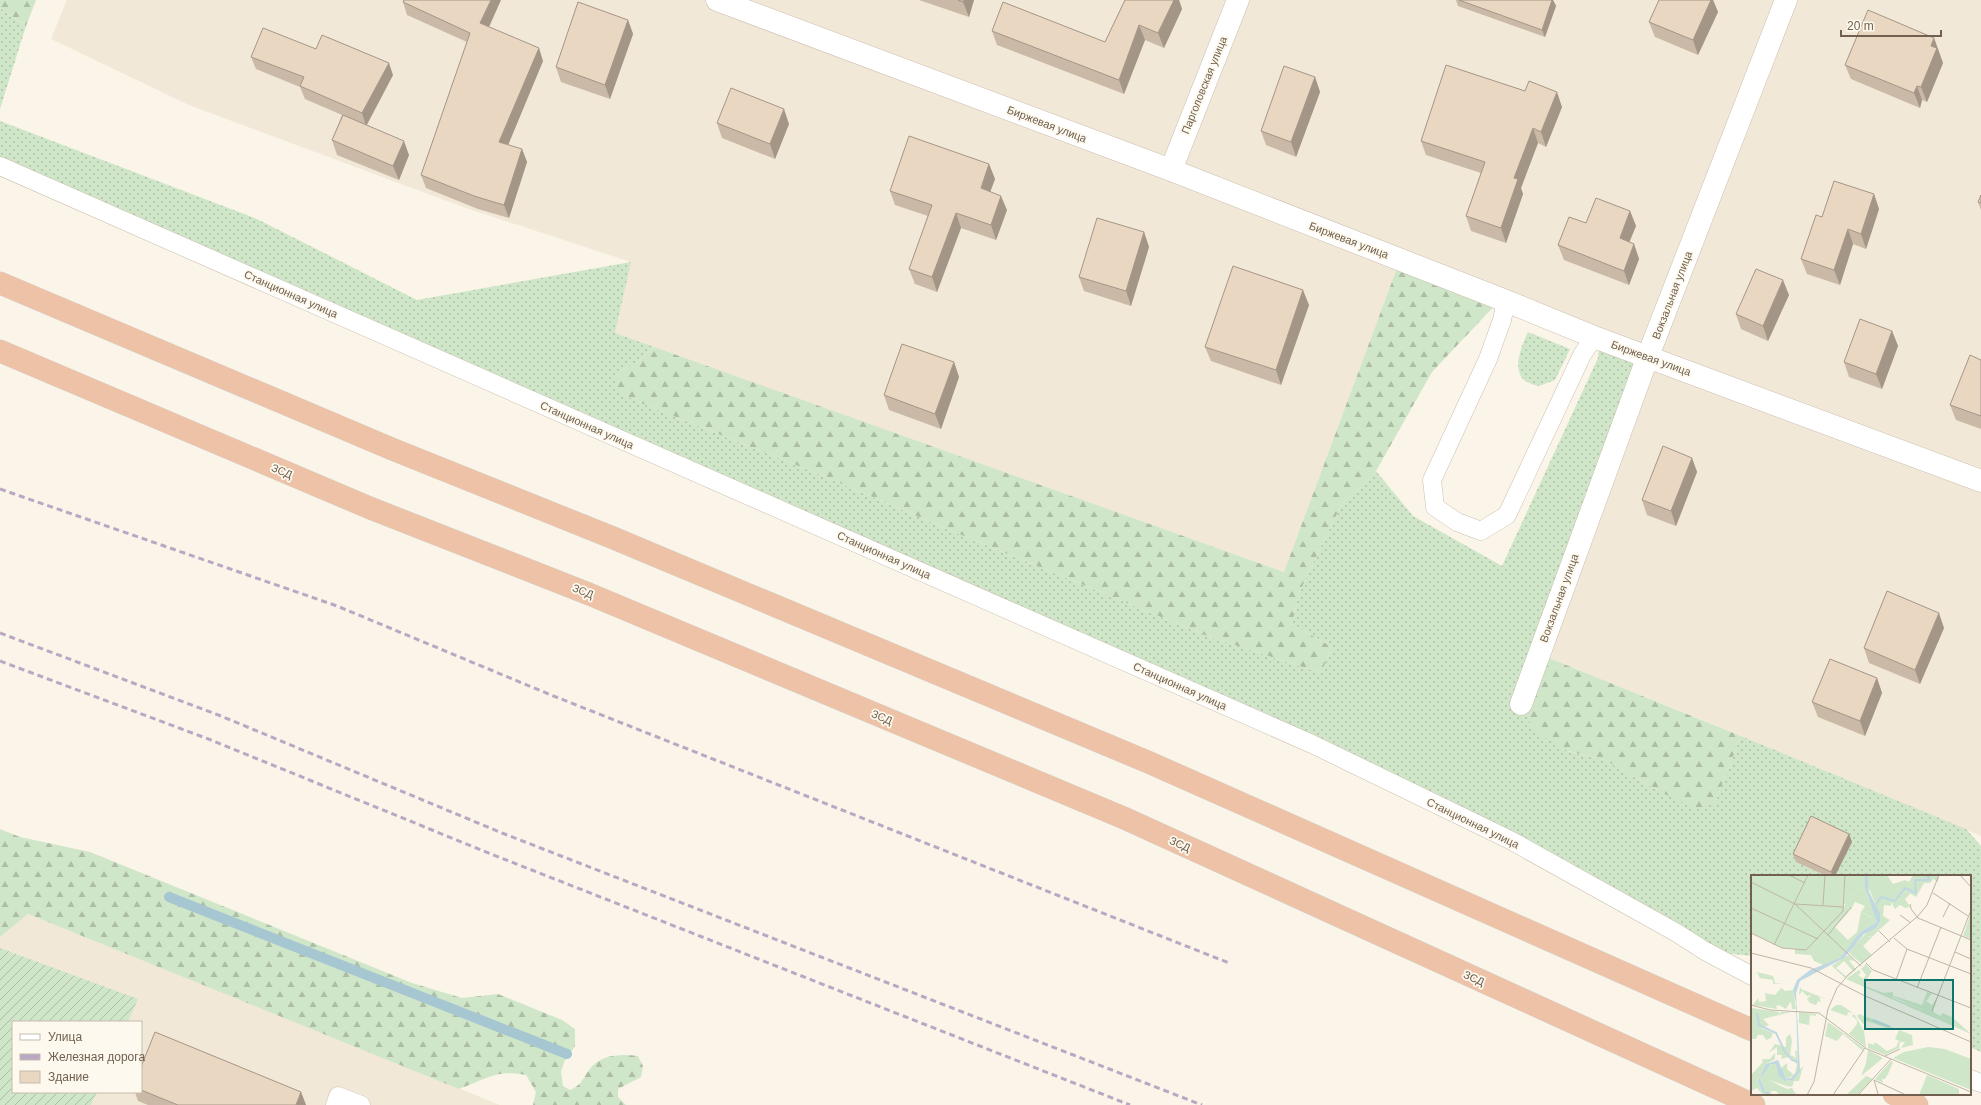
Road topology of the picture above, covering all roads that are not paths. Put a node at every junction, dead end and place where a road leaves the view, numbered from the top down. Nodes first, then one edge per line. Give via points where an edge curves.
1 (717, 0) edge
2 (1238, 0) edge
3 (1786, 0) edge
4 (0, 166) edge
5 (1171, 170) junction
6 (0, 283) edge
7 (1506, 301) junction
8 (1594, 337) junction
9 (0, 350) edge
10 (1648, 356) junction
11 (1981, 481) edge
12 (1521, 704) dead end
13 (1751, 975) edge
14 (1751, 1030) edge
15 (1971, 1079) edge
16 (1981, 1083) edge
17 (1896, 1095) edge
18 (335, 1105) edge
19 (361, 1105) edge
20 (1754, 1105) edge
21 (1917, 1105) edge

1 - 5 street, Биржевая улица
2 - 5 street, Парголовская улица
3 - 10 street, Вокзальная улица
4 - 13 lane, Станционная улица via 1326,751 1510,840
5 - 7 street, Биржевая улица
6 - 14 highway via 392,449 611,537 1148,762
7 - 8 street, Биржевая улица
7 - 8 lane via 1488,359 1432,480 1436,507 1457,522 1481,531 1507,515 1582,355
8 - 10 street, Биржевая улица
9 - 20 highway, ЗСД via 370,508 589,594 1124,818
10 - 11 street, Биржевая улица
10 - 12 street, Вокзальная улица
15 - 16 lane
17 - 21 highway
18 - 19 lane via 338,1096

